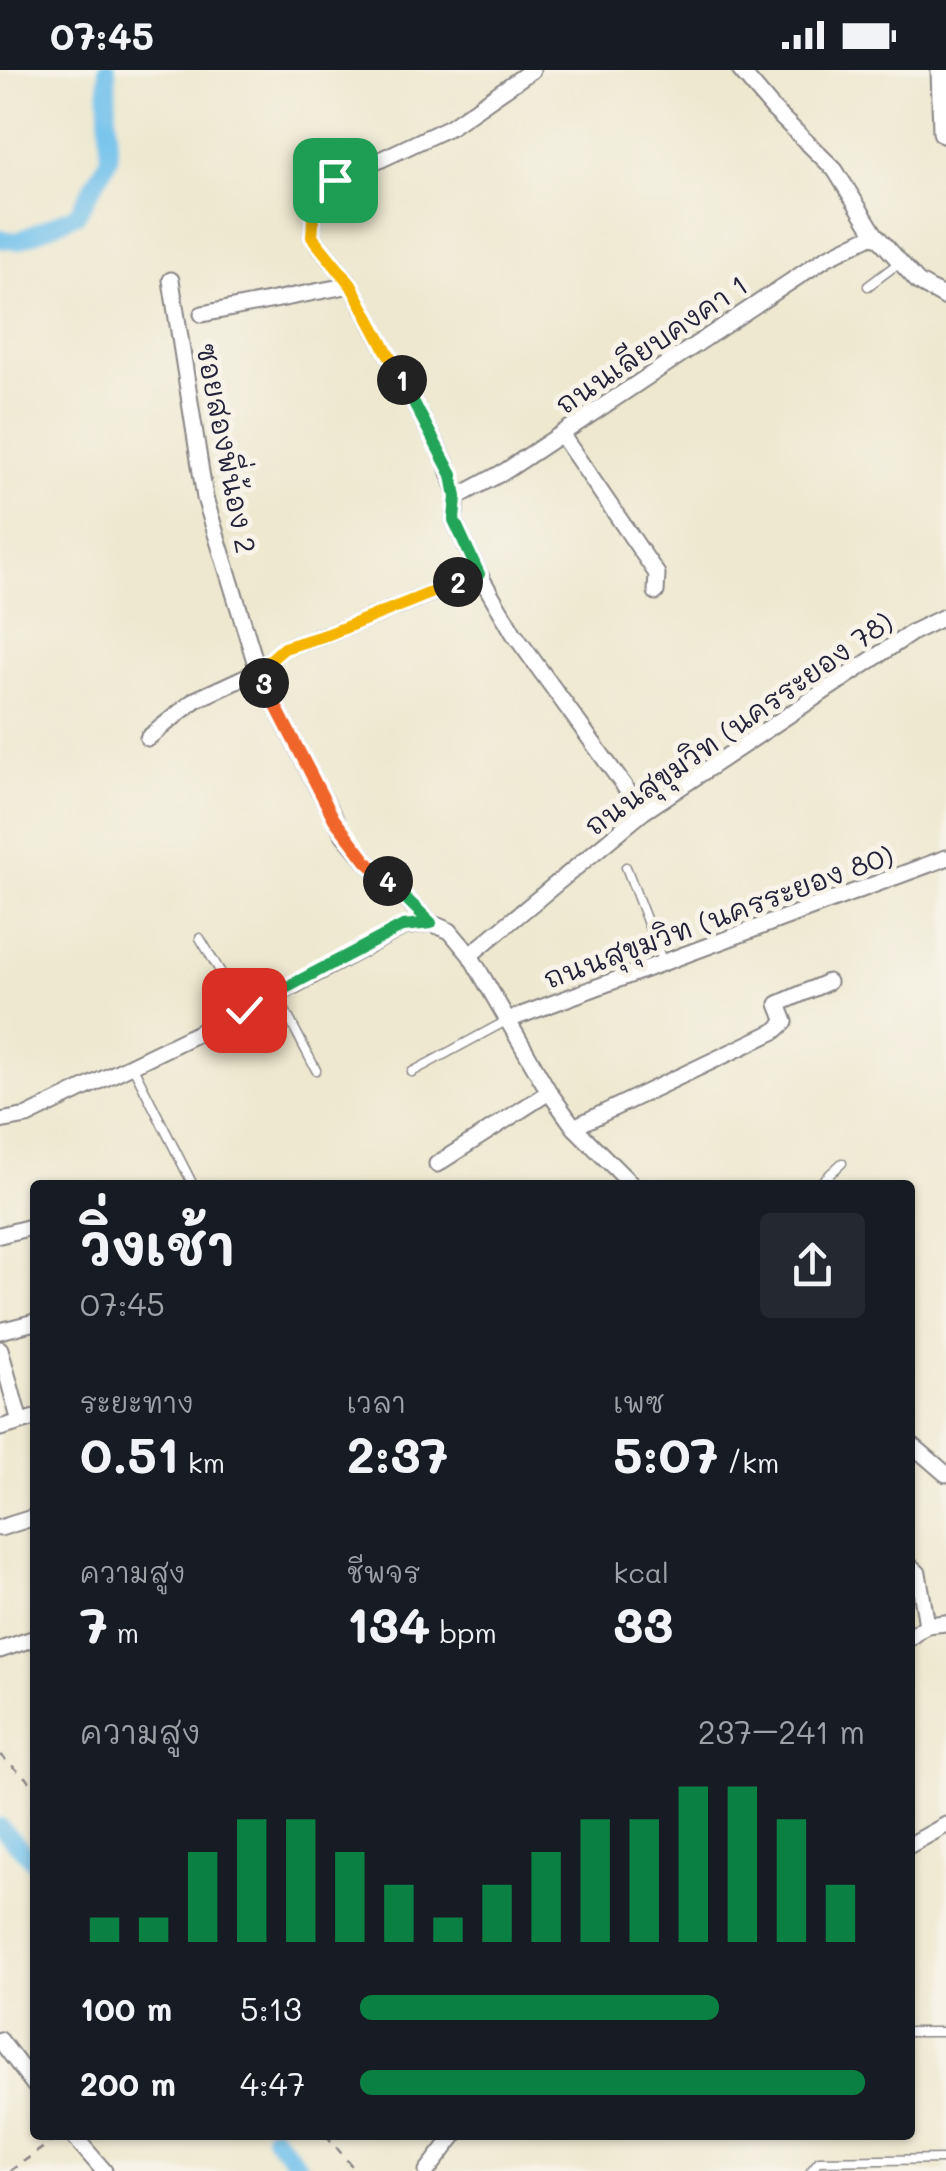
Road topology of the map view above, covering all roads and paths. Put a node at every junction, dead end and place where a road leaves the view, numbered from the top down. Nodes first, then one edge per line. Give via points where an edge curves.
1 (532, 70) edge
2 (740, 70) edge
3 (944, 70) edge
4 (946, 131) edge
5 (875, 234) junction
6 (900, 262) junction
7 (171, 280) dead end
8 (351, 285) junction
9 (868, 286) dead end
10 (946, 298) edge
11 (202, 314) dead end
12 (561, 434) junction
13 (456, 497) junction
14 (479, 574) junction
15 (656, 592) dead end
16 (946, 616) edge
17 (258, 671) junction
18 (148, 738) dead end
19 (643, 812) junction
20 (946, 858) edge
21 (626, 867) dead end
22 (431, 923) junction
23 (200, 938) dead end
24 (470, 955) junction
25 (663, 963) junction
26 (828, 982) dead end
27 (276, 996) junction
28 (244, 1010) junction
29 (508, 1020) junction
30 (132, 1066) junction
31 (316, 1070) dead end
32 (412, 1072) dead end
33 (549, 1092) junction
34 (0, 1121) edge
35 (574, 1127) junction
36 (842, 1163) dead end
37 (436, 1164) dead end
38 (190, 1180) edge
39 (627, 1180) edge
40 (823, 1180) edge
41 (30, 1227) edge
42 (0, 1235) edge
43 (30, 1323) edge
44 (0, 1332) edge
45 (0, 1349) edge
46 (28, 1420) edge
47 (0, 1428) edge
48 (915, 1447) edge
49 (946, 1474) edge
50 (30, 1519) edge
51 (0, 1528) edge
52 (915, 1570) edge
53 (946, 1623) edge
54 (927, 1624) junction
55 (915, 1634) edge
56 (30, 1640) edge
57 (0, 1650) edge
58 (0, 1755) edge
59 (30, 1782) edge
60 (946, 1826) edge
61 (915, 1842) edge
62 (915, 2032) edge
63 (946, 2032) edge
64 (0, 2040) edge
65 (30, 2079) edge
66 (53, 2140) edge
67 (77, 2140) edge
68 (330, 2140) edge
69 (451, 2140) edge
70 (946, 2159) edge
71 (10, 2171) edge
72 (104, 2171) edge
73 (356, 2171) edge
74 (427, 2171) edge
75 (810, 2171) edge

1 - 8 street via 450,127 335,180 314,206 312,237
2 - 5 street via 825,158
3 - 4 main road
5 - 6 street
5 - 12 street, ถนนเลียบคงคา 1 via 826,258
6 - 9 lane
6 - 10 street
7 - 17 street, ซอยสองพี่น้อง 2 via 205,498
8 - 11 street
8 - 13 street via 446,463
12 - 13 street, ถนนเลียบคงคา 1
12 - 15 street via 657,574
13 - 14 street via 454,520
14 - 17 street via 284,648
14 - 19 street via 514,634
16 - 19 street, ถนนสุขุมวิท (นครระยอง 78)
17 - 18 street via 195,700
17 - 22 street, ซอยสองพี่น้อง 2 via 334,819 367,862
19 - 24 street, ถนนสุขุมวิท (นครระยอง 78)
20 - 25 street, ถนนสุขุมวิท (นครระยอง 80)
21 - 25 lane
22 - 24 street, ซอยสองพี่น้อง 2 via 450,931
22 - 27 street via 403,926
23 - 28 lane
24 - 29 street, ซอยสองพี่น้อง 2
25 - 29 street, ถนนสุขุมวิท (นครระยอง 80)
26 - 35 street via 778,1004 785,1022 775,1031
27 - 28 street
27 - 31 lane
28 - 30 street
29 - 32 lane
29 - 33 street, ซอยสองพี่น้อง 2
30 - 34 street via 27,1116
30 - 38 lane
33 - 35 street, ซอยสองพี่น้อง 2
33 - 37 street
35 - 39 street, ซอยสองพี่น้อง 2
36 - 40 lane
41 - 42 street
43 - 44 street
45 - 46 street
46 - 47 street
48 - 49 street
50 - 51 street
52 - 54 street
53 - 54 street
54 - 55 street
56 - 57 street
58 - 59 path
60 - 61 street
62 - 63 lane
64 - 65 street
66 - 71 path
67 - 72 street
68 - 73 path
69 - 74 street
70 - 75 lane via 819,2161

